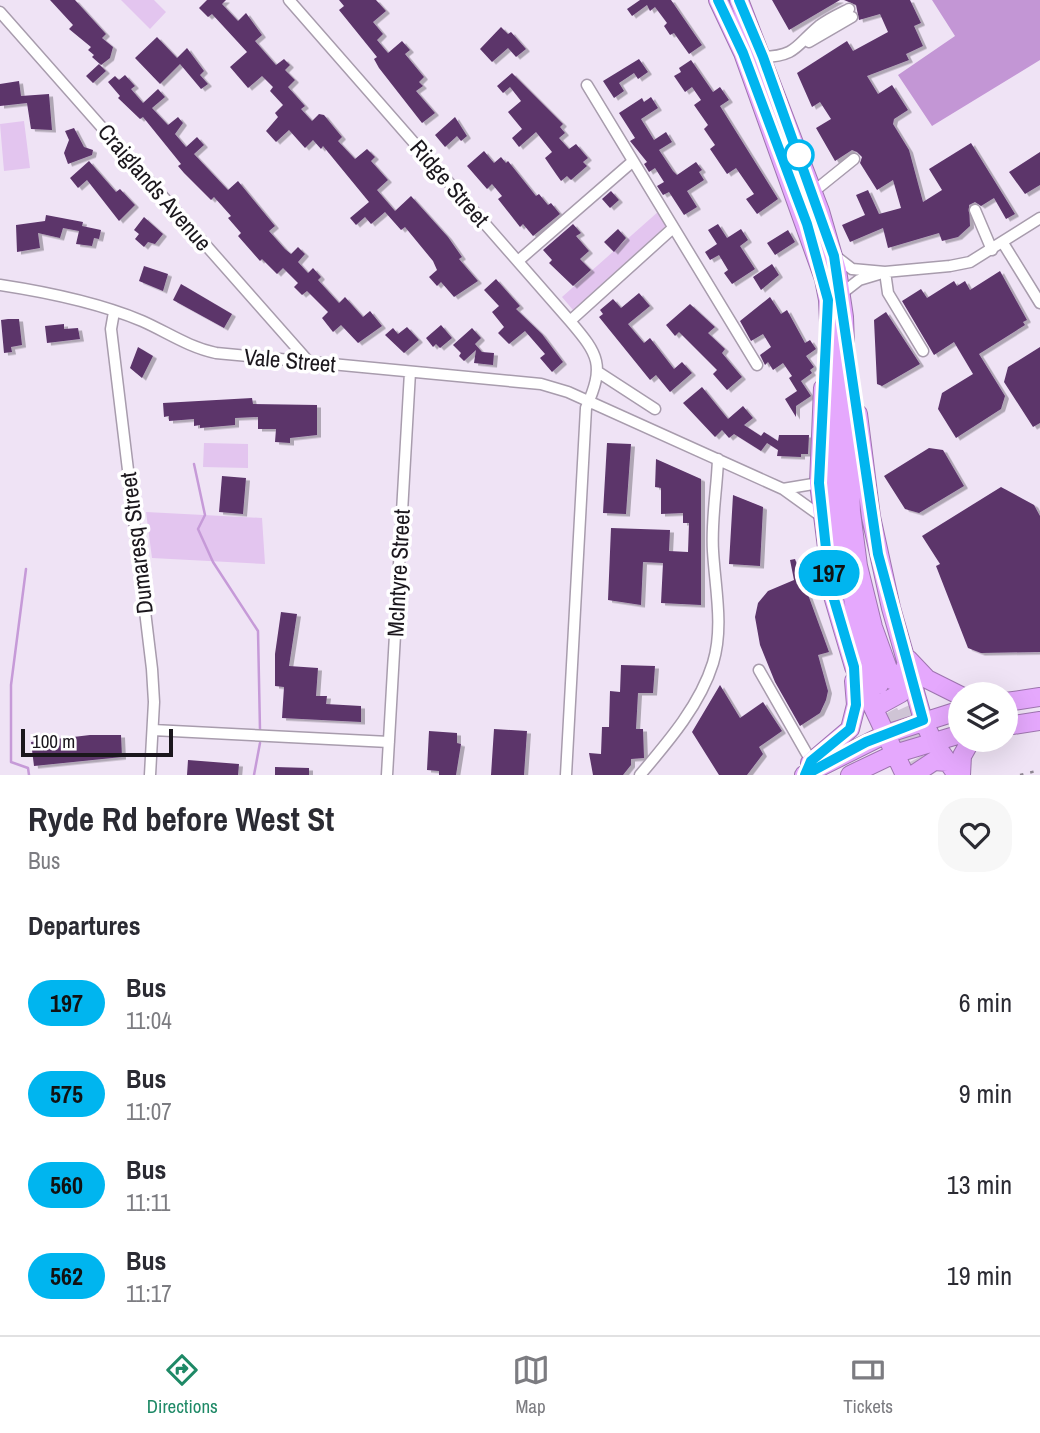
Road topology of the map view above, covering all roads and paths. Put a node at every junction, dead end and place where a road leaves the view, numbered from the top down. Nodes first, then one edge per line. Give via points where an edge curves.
1 (289, 0) edge
2 (718, 0) edge
3 (739, 0) edge
4 (0, 12) edge
5 (850, 13) dead end
6 (763, 57) junction
7 (587, 85) dead end
8 (854, 159) dead end
9 (632, 162) junction
10 (813, 192) junction
11 (975, 209) dead end
12 (1040, 219) edge
13 (673, 228) junction
14 (1003, 243) junction
15 (992, 250) junction
16 (834, 256) junction
17 (518, 261) junction
18 (885, 272) junction
19 (0, 285) edge
20 (835, 297) junction
21 (1040, 303) edge
22 (114, 312) junction
23 (844, 317) junction
24 (570, 321) junction
25 (923, 351) dead end
26 (309, 362) junction
27 (757, 365) dead end
28 (410, 372) junction
29 (598, 372) junction
30 (589, 401) junction
31 (655, 409) dead end
32 (718, 459) junction
33 (819, 483) junction
34 (783, 489) junction
35 (822, 517) junction
36 (905, 657) junction
37 (854, 667) junction
38 (759, 670) dead end
39 (879, 688) junction
40 (948, 690) edge
41 (1040, 697) edge
42 (1018, 700) edge
43 (948, 713) edge
44 (923, 720) junction
45 (1040, 720) edge
46 (1018, 724) edge
47 (153, 730) junction
48 (886, 734) junction
49 (948, 737) edge
50 (933, 741) junction
51 (389, 742) junction
52 (964, 752) edge
53 (894, 754) junction
54 (807, 770) edge
55 (949, 772) edge
56 (150, 775) edge
57 (387, 775) edge
58 (566, 775) edge
59 (640, 775) edge
60 (850, 775) edge
61 (905, 775) edge
62 (913, 775) edge

1 - 17 street, Ridge Street
2 - 20 highway via 743,53
3 - 6 highway
4 - 26 street, Craiglands Avenue
5 - 6 street via 820,26 796,50
6 - 10 highway
7 - 9 street
8 - 10 street
9 - 13 street
9 - 17 street
10 - 16 highway
11 - 15 street
12 - 14 street
13 - 24 street
13 - 27 street
14 - 15 street
14 - 21 street
15 - 18 street via 970,262
16 - 18 street via 852,269
16 - 20 highway
17 - 24 street, Ridge Street
18 - 20 street via 859,279
18 - 25 street via 888,293
19 - 22 street, Vale Street
20 - 23 highway
20 - 33 highway
20 - 39 highway via 838,518 857,619
22 - 26 street, Vale Street via 201,350
22 - 47 street, Dumaresq Street via 111,328 152,669
23 - 36 highway via 878,554
23 - 39 highway via 851,512 873,626
24 - 29 street, Ridge Street via 593,349
26 - 28 street, Vale Street
28 - 30 street, Vale Street via 541,384
28 - 51 street, McIntyre Street
29 - 30 street
29 - 31 street
30 - 32 street
30 - 58 street
32 - 34 street
32 - 59 street via 712,548 717,593 713,663 702,691
33 - 34 street
33 - 35 highway
34 - 35 street
35 - 37 highway via 833,596
36 - 39 highway via 901,693 881,705
36 - 40 highway via 927,679
36 - 44 highway
37 - 39 highway
37 - 54 highway via 854,719
38 - 54 street
39 - 48 highway
41 - 42 highway
43 - 44 highway
44 - 48 highway
44 - 50 highway
45 - 46 highway
47 - 51 street
47 - 56 street, Dumaresq Street
48 - 53 highway
48 - 54 highway
49 - 50 highway
50 - 53 highway
50 - 55 highway
51 - 57 street, McIntyre Street
52 - 55 highway
53 - 60 highway
53 - 61 highway
55 - 62 highway via 934,761

